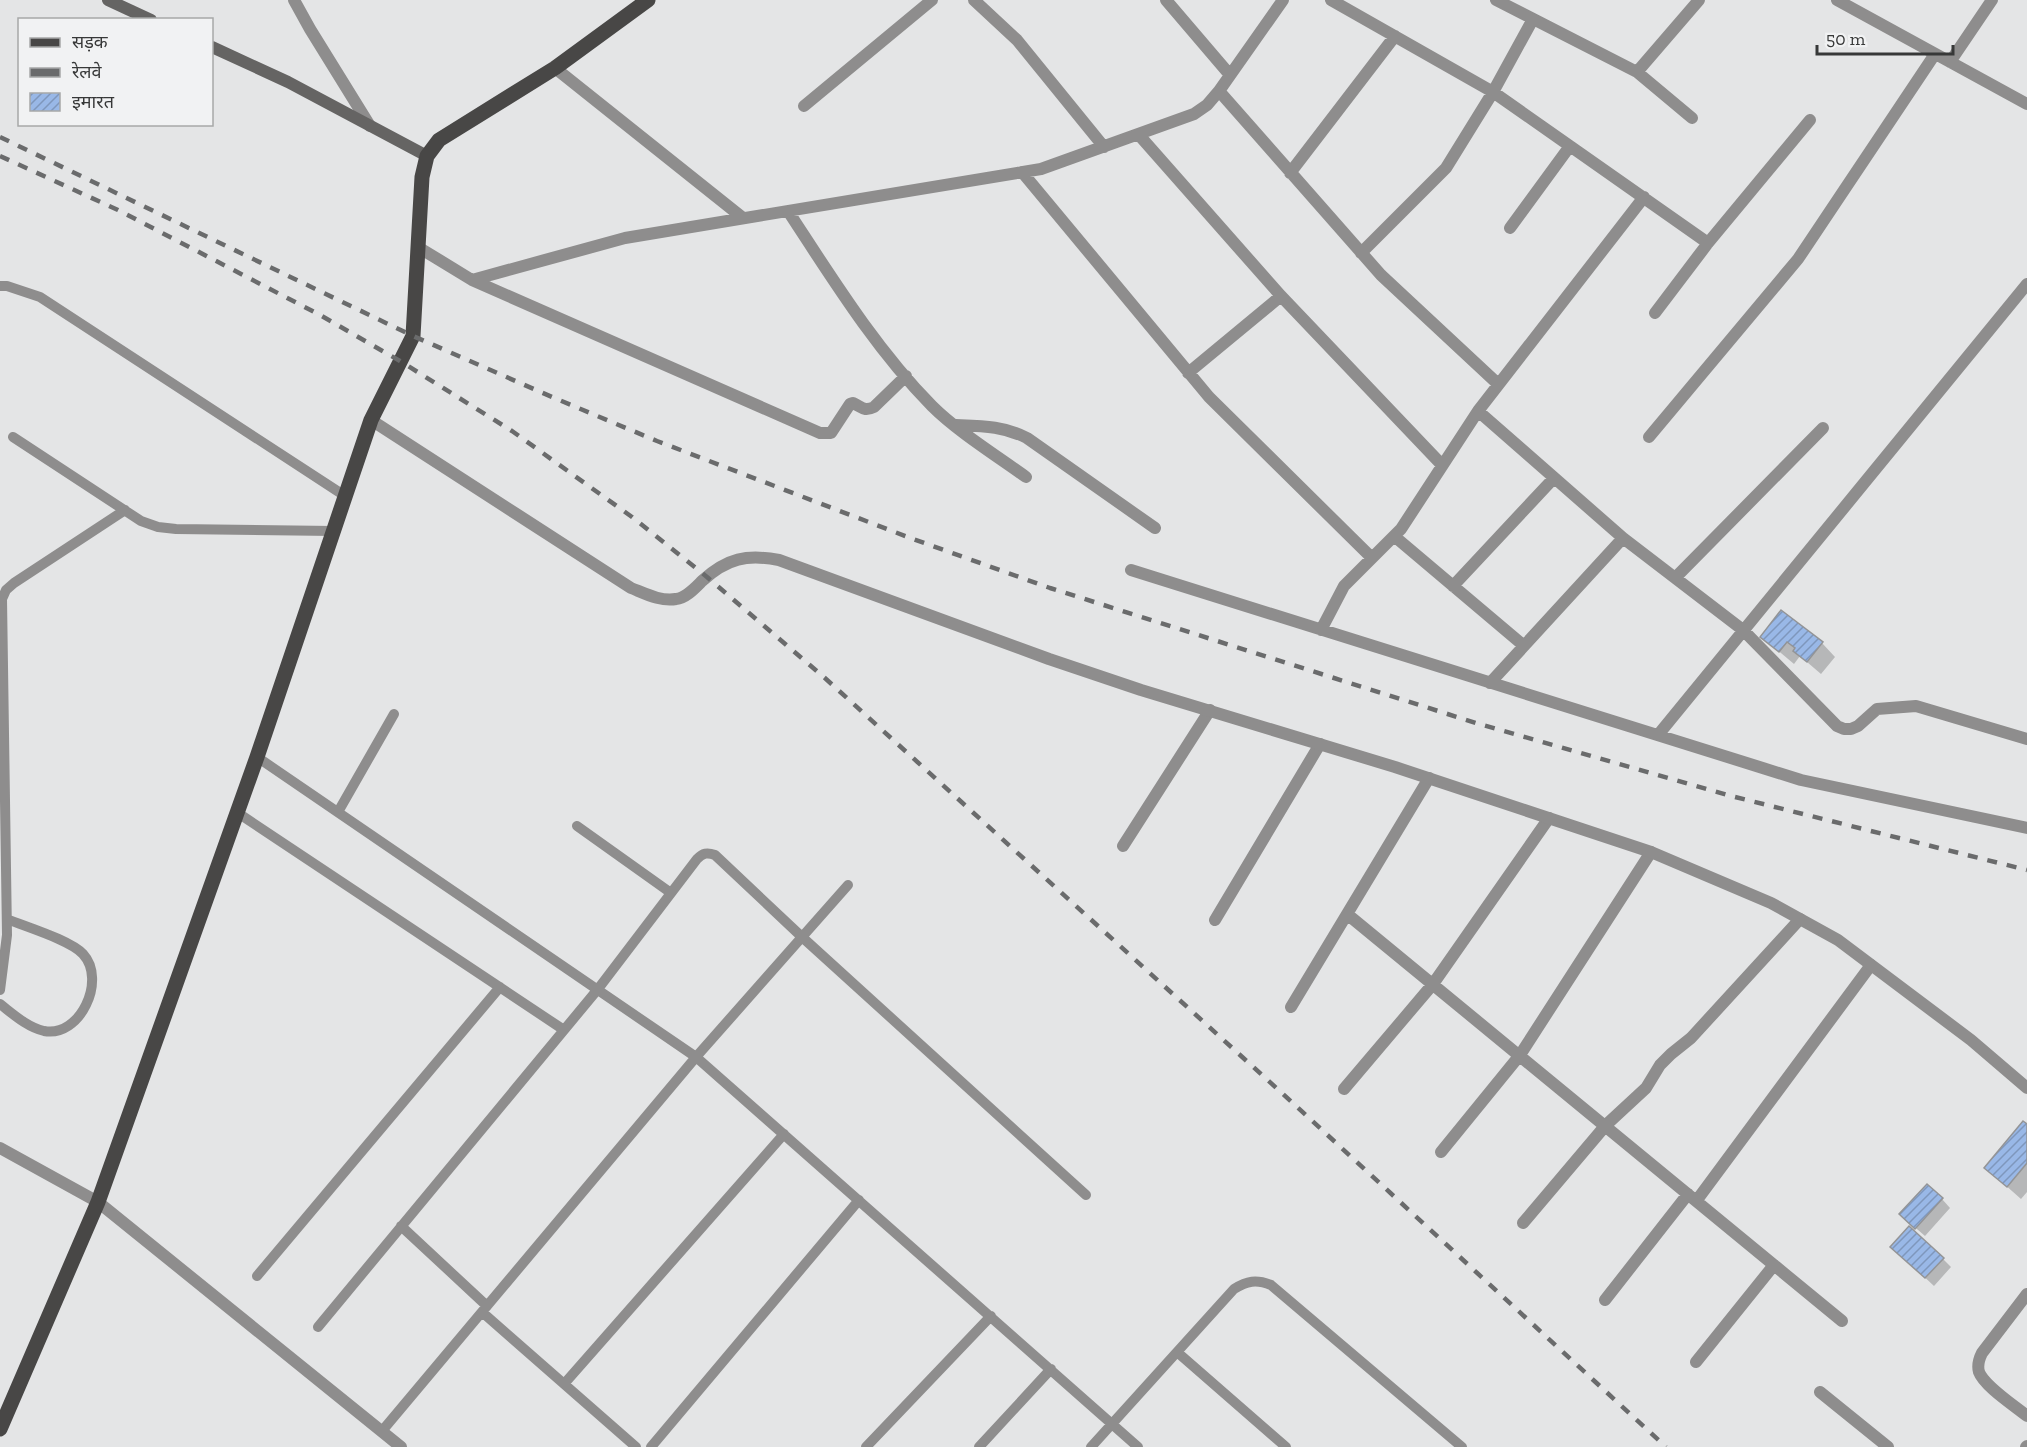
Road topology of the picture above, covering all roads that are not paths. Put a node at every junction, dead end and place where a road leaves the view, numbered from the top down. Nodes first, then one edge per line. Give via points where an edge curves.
1 (108, 0) edge
2 (294, 0) edge
3 (648, 0) edge
4 (932, 0) edge
5 (974, 0) edge
6 (1166, 0) edge
7 (1283, 0) edge
8 (1331, 0) edge
9 (1496, 0) edge
10 (1699, 0) edge
11 (1837, 0) edge
12 (1992, 0) edge
13 (147, 18) edge
14 (1533, 19) junction
15 (1395, 36) junction
16 (213, 47) edge
17 (1935, 54) junction
18 (1950, 62) junction
19 (555, 68) junction
20 (1637, 72) junction
21 (1230, 75) junction
22 (1219, 91) junction
23 (1493, 92) junction
24 (2027, 104) edge
25 (804, 106) dead end
26 (1692, 118) dead end
27 (1810, 120) dead end
28 (370, 126) junction
29 (1139, 135) junction
30 (1570, 146) junction
31 (1104, 147) junction
32 (427, 156) junction
33 (1022, 172) junction
34 (1290, 173) junction
35 (1644, 197) junction
36 (788, 211) junction
37 (743, 218) junction
38 (1509, 228) dead end
39 (1708, 243) junction
40 (418, 247) junction
41 (1361, 253) junction
42 (472, 280) junction
43 (2027, 284) edge
44 (0, 286) edge
45 (1281, 297) junction
46 (1655, 313) dead end
47 (1188, 373) junction
48 (906, 376) junction
49 (1498, 384) junction
50 (1478, 411) junction
51 (371, 420) junction
52 (955, 425) junction
53 (1823, 428) dead end
54 (13, 437) dead end
55 (1648, 437) dead end
56 (1442, 465) junction
57 (1026, 477) dead end
58 (1554, 478) junction
59 (345, 496) junction
60 (125, 510) junction
61 (1155, 528) dead end
62 (334, 531) junction
63 (1394, 536) junction
64 (1623, 538) junction
65 (1372, 558) junction
66 (1131, 570) dead end
67 (1675, 578) junction
68 (0, 583) edge
69 (14, 583) junction
70 (1453, 586) junction
71 (1321, 630) junction
72 (1743, 630) junction
73 (1523, 645) junction
74 (1490, 683) junction
75 (1210, 710) junction
76 (394, 714) dead end
77 (1658, 735) junction
78 (2027, 739) edge
79 (1320, 744) junction
80 (257, 757) junction
81 (1429, 778) junction
82 (338, 812) junction
83 (238, 813) junction
84 (1549, 818) junction
85 (577, 826) dead end
86 (2027, 828) edge
87 (1123, 846) dead end
88 (1651, 852) junction
89 (848, 885) dead end
90 (671, 893) junction
91 (1347, 914) junction
92 (7, 919) junction
93 (1215, 920) dead end
94 (1800, 920) junction
95 (3, 935) edge
96 (802, 937) junction
97 (1870, 965) junction
98 (1433, 984) junction
99 (500, 987) junction
100 (598, 989) junction
101 (0, 990) edge
102 (0, 1004) edge
103 (1291, 1007) dead end
104 (564, 1030) junction
105 (1520, 1055) junction
106 (696, 1056) junction
107 (2027, 1088) edge
108 (1344, 1089) dead end
109 (1606, 1125) junction
110 (784, 1134) junction
111 (0, 1148) edge
112 (1441, 1152) dead end
113 (1086, 1195) dead end
114 (1692, 1197) junction
115 (859, 1200) junction
116 (98, 1202) junction
117 (1523, 1223) dead end
118 (401, 1226) junction
119 (1774, 1265) junction
120 (257, 1276) dead end
121 (2027, 1294) edge
122 (1605, 1300) dead end
123 (485, 1309) junction
124 (991, 1316) junction
125 (1842, 1321) dead end
126 (318, 1327) dead end
127 (1178, 1352) junction
128 (1696, 1362) dead end
129 (1051, 1369) junction
130 (564, 1384) junction
131 (1820, 1392) dead end
132 (4, 1408) edge
133 (2027, 1416) edge
134 (1113, 1423) junction
135 (0, 1429) edge
136 (382, 1431) junction
137 (401, 1447) edge
138 (636, 1447) edge
139 (651, 1447) edge
140 (866, 1447) edge
141 (979, 1447) edge
142 (1091, 1447) edge
143 (1138, 1447) edge
144 (1286, 1447) edge
145 (1461, 1447) edge
146 (1888, 1447) edge

1 - 13 main road
2 - 28 street
3 - 19 main road
4 - 25 street
5 - 31 street via 1017,40
6 - 21 street
7 - 21 street
8 - 15 street
9 - 14 street
10 - 20 street
11 - 17 street
12 - 18 street
14 - 20 street
14 - 23 street
15 - 23 street
15 - 34 street
16 - 28 main road
17 - 18 street
17 - 55 street via 1798,259
18 - 24 street
19 - 32 main road via 439,140
19 - 37 street
20 - 26 street
21 - 22 street
22 - 29 street via 1194,114
22 - 34 street
23 - 30 street
23 - 41 street via 1446,168
27 - 39 street
28 - 32 main road
29 - 31 street
29 - 45 street
30 - 35 street
30 - 38 street
31 - 33 street
32 - 40 main road
33 - 36 street
33 - 47 street
34 - 41 street
35 - 39 street
35 - 49 street
36 - 37 street
36 - 48 street via 857,317
37 - 42 street via 610,241
39 - 46 street
40 - 42 street
40 - 51 main road via 413,336
41 - 49 street
42 - 48 street via 825,434 836,428 850,404 869,410
43 - 72 street
44 - 59 lane via 40,297
45 - 47 street
45 - 56 street
47 - 65 street
48 - 52 street
49 - 50 street
50 - 56 street
50 - 58 street
51 - 59 main road
51 - 75 street via 631,588 676,599 738,558 779,560 1049,659
52 - 57 street
52 - 61 street via 1000,427 1028,438
53 - 67 street
54 - 60 lane
56 - 63 street
58 - 64 street
58 - 70 street
59 - 62 main road
60 - 62 lane via 141,521 176,529
60 - 69 lane
62 - 80 main road
63 - 65 street
63 - 70 street
64 - 67 street
64 - 73 street
65 - 71 street via 1344,586
66 - 71 street
67 - 72 street
68 - 69 lane
69 - 92 lane via 2,599
70 - 73 street
71 - 74 street
72 - 77 street
72 - 78 street via 1844,729 1858,726 1877,709 1916,706
73 - 74 street
74 - 77 street
75 - 79 street
75 - 87 street
76 - 82 lane
77 - 86 street via 1802,780
79 - 81 street
79 - 93 street
80 - 82 lane
80 - 83 main road
81 - 84 street
81 - 91 street
82 - 100 lane
83 - 99 lane
83 - 116 main road
84 - 88 street
84 - 98 street
85 - 90 lane
88 - 94 street via 1771,903
88 - 105 street
89 - 96 lane
90 - 96 lane via 708,852
90 - 100 lane
91 - 98 street
91 - 103 street
92 - 95 lane
92 - 102 lane via 70,945 84,955 91,970 91,993 82,1013 63,1029 45,1031 28,1025
94 - 97 street via 1838,940
94 - 109 street via 1691,1038 1660,1065 1646,1088
95 - 101 lane
96 - 106 lane
96 - 113 lane
97 - 107 street via 1971,1040
97 - 114 street
98 - 105 street
98 - 108 street
99 - 104 lane
99 - 120 lane
100 - 104 lane
100 - 106 lane
104 - 118 lane
105 - 109 street
105 - 112 street
106 - 110 lane
106 - 123 lane
109 - 114 street
109 - 117 street
110 - 115 lane
110 - 130 lane
111 - 116 street
114 - 119 street
114 - 122 street
115 - 124 lane
115 - 139 lane
116 - 132 main road
116 - 136 street
118 - 123 lane
118 - 126 lane
119 - 125 street
119 - 128 street
121 - 133 street via 1982,1353 1978,1371 1983,1380
123 - 130 lane
123 - 136 lane
124 - 129 lane
124 - 140 lane
127 - 134 lane
127 - 144 lane
127 - 145 lane via 1234,1289 1258,1280 1271,1285
129 - 134 lane
129 - 141 lane
130 - 138 lane
131 - 146 street
132 - 135 main road
134 - 142 lane
134 - 143 lane
136 - 137 street

